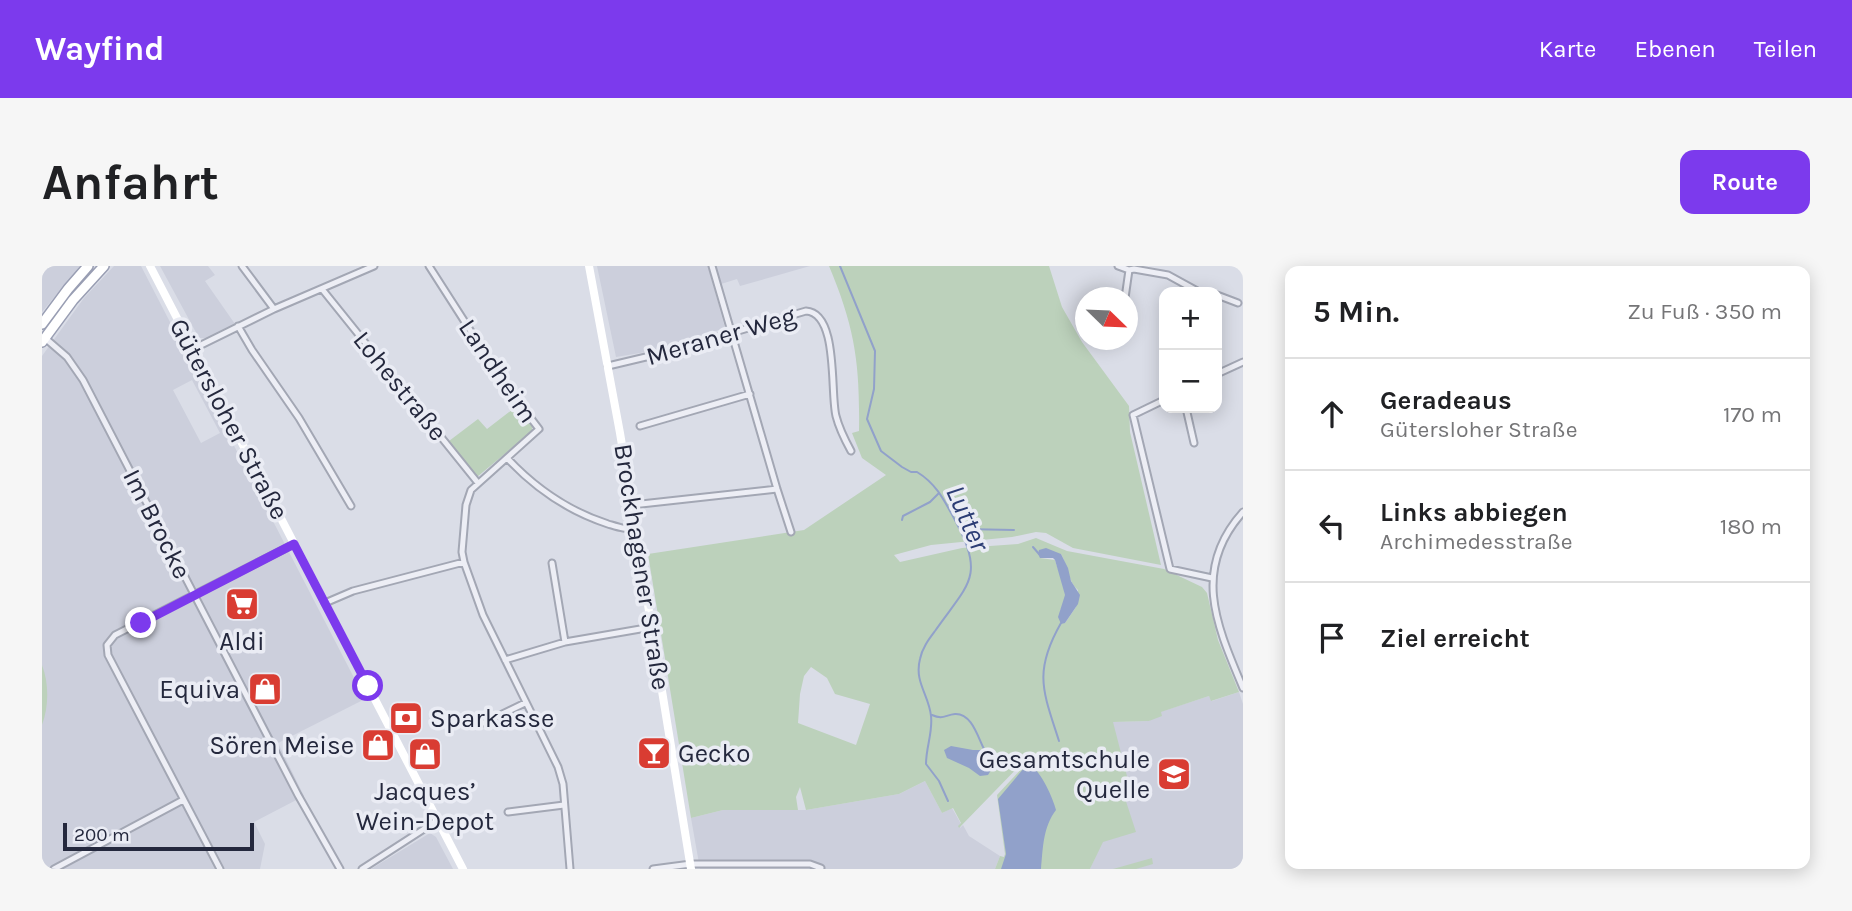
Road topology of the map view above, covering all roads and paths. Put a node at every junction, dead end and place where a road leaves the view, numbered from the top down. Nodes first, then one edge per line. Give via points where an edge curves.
1 (89, 266) edge
2 (104, 266) edge
3 (150, 266) edge
4 (242, 266) edge
5 (374, 266) edge
6 (429, 266) edge
7 (589, 266) edge
8 (712, 266) edge
9 (1118, 266) edge
10 (1133, 268) edge
11 (1128, 287) edge
12 (1191, 287) edge
13 (322, 289) junction
14 (1222, 297) edge
15 (1238, 303) dead end
16 (274, 309) junction
17 (42, 324) edge
18 (238, 326) junction
19 (733, 333) junction
20 (43, 338) edge
21 (193, 349) junction
22 (1243, 362) edge
23 (608, 366) junction
24 (1222, 372) edge
25 (750, 394) junction
26 (1159, 402) edge
27 (1187, 413) edge
28 (640, 426) dead end
29 (1194, 443) dead end
30 (851, 451) dead end
31 (507, 458) junction
32 (478, 483) junction
33 (777, 489) junction
34 (632, 505) junction
35 (351, 506) dead end
36 (1243, 512) edge
37 (636, 527) junction
38 (791, 533) dead end
39 (294, 544) junction
40 (464, 562) junction
41 (552, 563) dead end
42 (1212, 578) junction
43 (195, 595) junction
44 (325, 603) junction
45 (652, 627) junction
46 (565, 642) junction
47 (505, 660) junction
48 (1243, 688) edge
49 (526, 703) junction
50 (484, 723) dead end
51 (183, 800) junction
52 (564, 805) junction
53 (508, 812) dead end
54 (438, 820) junction
55 (691, 867) edge
56 (821, 868) edge
57 (54, 869) edge
58 (220, 869) edge
59 (340, 869) edge
60 (362, 869) edge
61 (463, 869) edge
62 (570, 869) edge
63 (653, 869) edge

1 - 17 main road
2 - 20 main road
3 - 21 street, Gütersloher Straße
4 - 16 street
5 - 13 street
6 - 31 street, Landheim via 504,383 538,426
7 - 23 street, Brockhagener Straße
8 - 19 street
9 - 10 street
10 - 11 street
10 - 12 street via 1177,278
13 - 16 street
13 - 32 street, Lohestraße
14 - 15 street
16 - 18 street
18 - 21 street
18 - 35 street
19 - 23 street, Meraner Weg
19 - 25 street
19 - 30 street, Meraner Weg via 806,311 821,319 832,358 835,414
20 - 43 street, Im Brocke via 67,357 80,375
21 - 39 street, Gütersloher Straße
22 - 24 street
23 - 34 street, Brockhagener Straße
25 - 28 street
25 - 33 street
26 - 42 street via 1133,415 1170,569
27 - 29 street
31 - 32 street, Landheim
31 - 37 street via 562,503 624,529
32 - 40 street, Landheim via 467,505
33 - 34 street
33 - 38 street
34 - 37 street, Brockhagener Straße
36 - 42 street via 1220,549
37 - 45 street, Brockhagener Straße
39 - 43 street
39 - 44 street, Gütersloher Straße
40 - 44 street via 353,591
40 - 47 street
41 - 46 street
42 - 48 street via 1215,615
43 - 51 street via 116,635 107,649
43 - 59 street, Im Brocke
44 - 54 street, Gütersloher Straße
45 - 46 street
45 - 55 street, Brockhagener Straße
46 - 47 street
47 - 49 street
49 - 50 street
49 - 52 street via 558,767
51 - 57 street
51 - 58 street
52 - 53 street
52 - 62 street
54 - 60 street
54 - 61 street, Gütersloher Straße
55 - 56 street via 810,863
55 - 63 street

